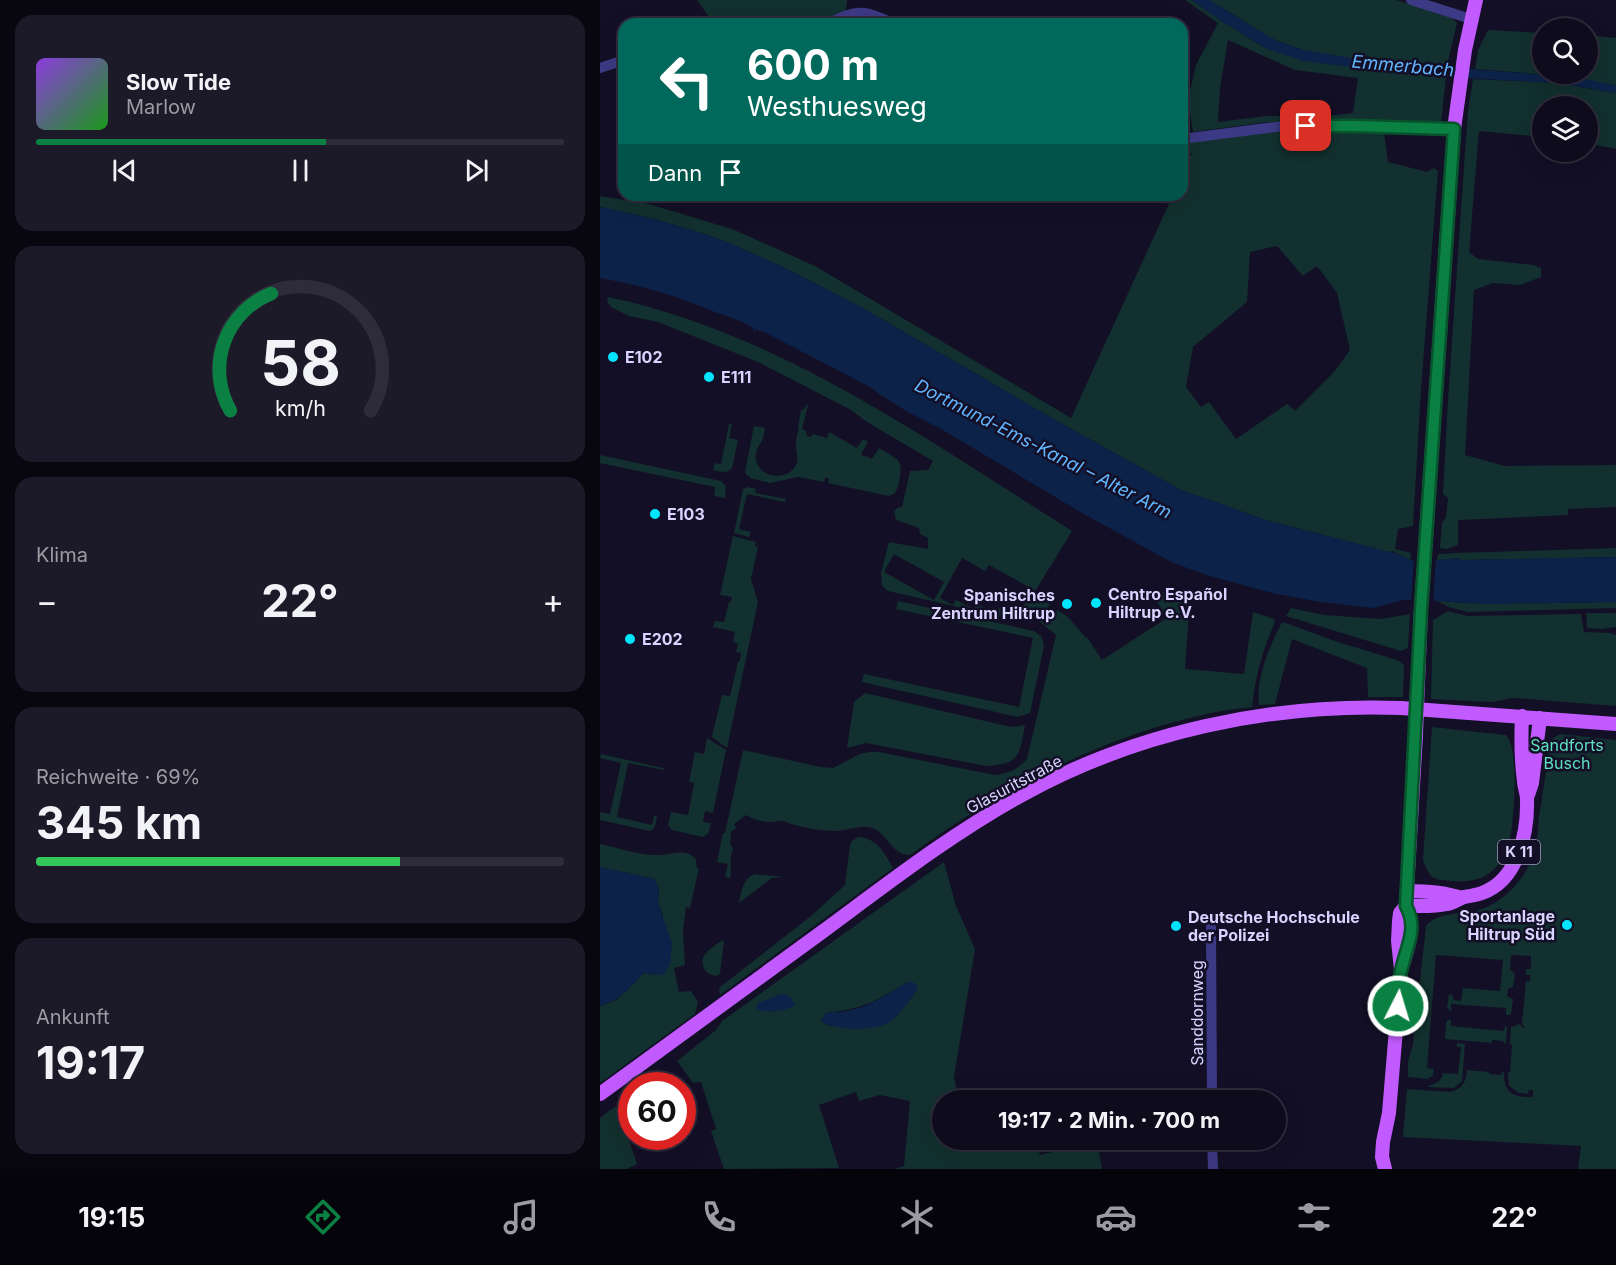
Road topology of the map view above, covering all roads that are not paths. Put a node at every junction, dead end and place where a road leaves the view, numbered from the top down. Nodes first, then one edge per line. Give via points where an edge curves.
1 (1411, 0) edge
2 (1476, 0) edge
3 (839, 18) edge
4 (882, 18) edge
5 (1472, 19) junction
6 (618, 62) edge
7 (600, 68) edge
8 (1454, 129) junction
9 (1188, 138) edge
10 (1522, 716) junction
11 (1540, 718) junction
12 (1616, 724) edge
13 (1527, 797) junction
14 (1407, 891) junction
15 (1462, 898) junction
16 (1406, 906) junction
17 (1211, 924) dead end
18 (1212, 1090) edge
19 (600, 1094) edge
20 (1212, 1150) edge
21 (1212, 1169) edge
22 (1385, 1169) edge

1 - 5 street
2 - 5 main road
3 - 4 street via 861,12
5 - 8 main road
6 - 7 street
8 - 9 street via 1282,126
8 - 14 main road, bridge via 1421,609
10 - 11 main road, Glasuritstraße
10 - 13 main road, K 11
10 - 19 main road, Glasuritstraße via 1378,708 1284,713 1191,730 1088,764 1023,795 951,838
11 - 12 main road, Glasuritstraße
11 - 13 main road, K 11
13 - 15 main road, K 11 via 1518,858 1490,889
14 - 15 main road, K 11
14 - 16 main road
15 - 16 main road, K 11 via 1450,904
16 - 22 main road via 1412,922 1401,969 1389,1113 1391,1158
17 - 18 street, Sanddornweg
20 - 21 street

